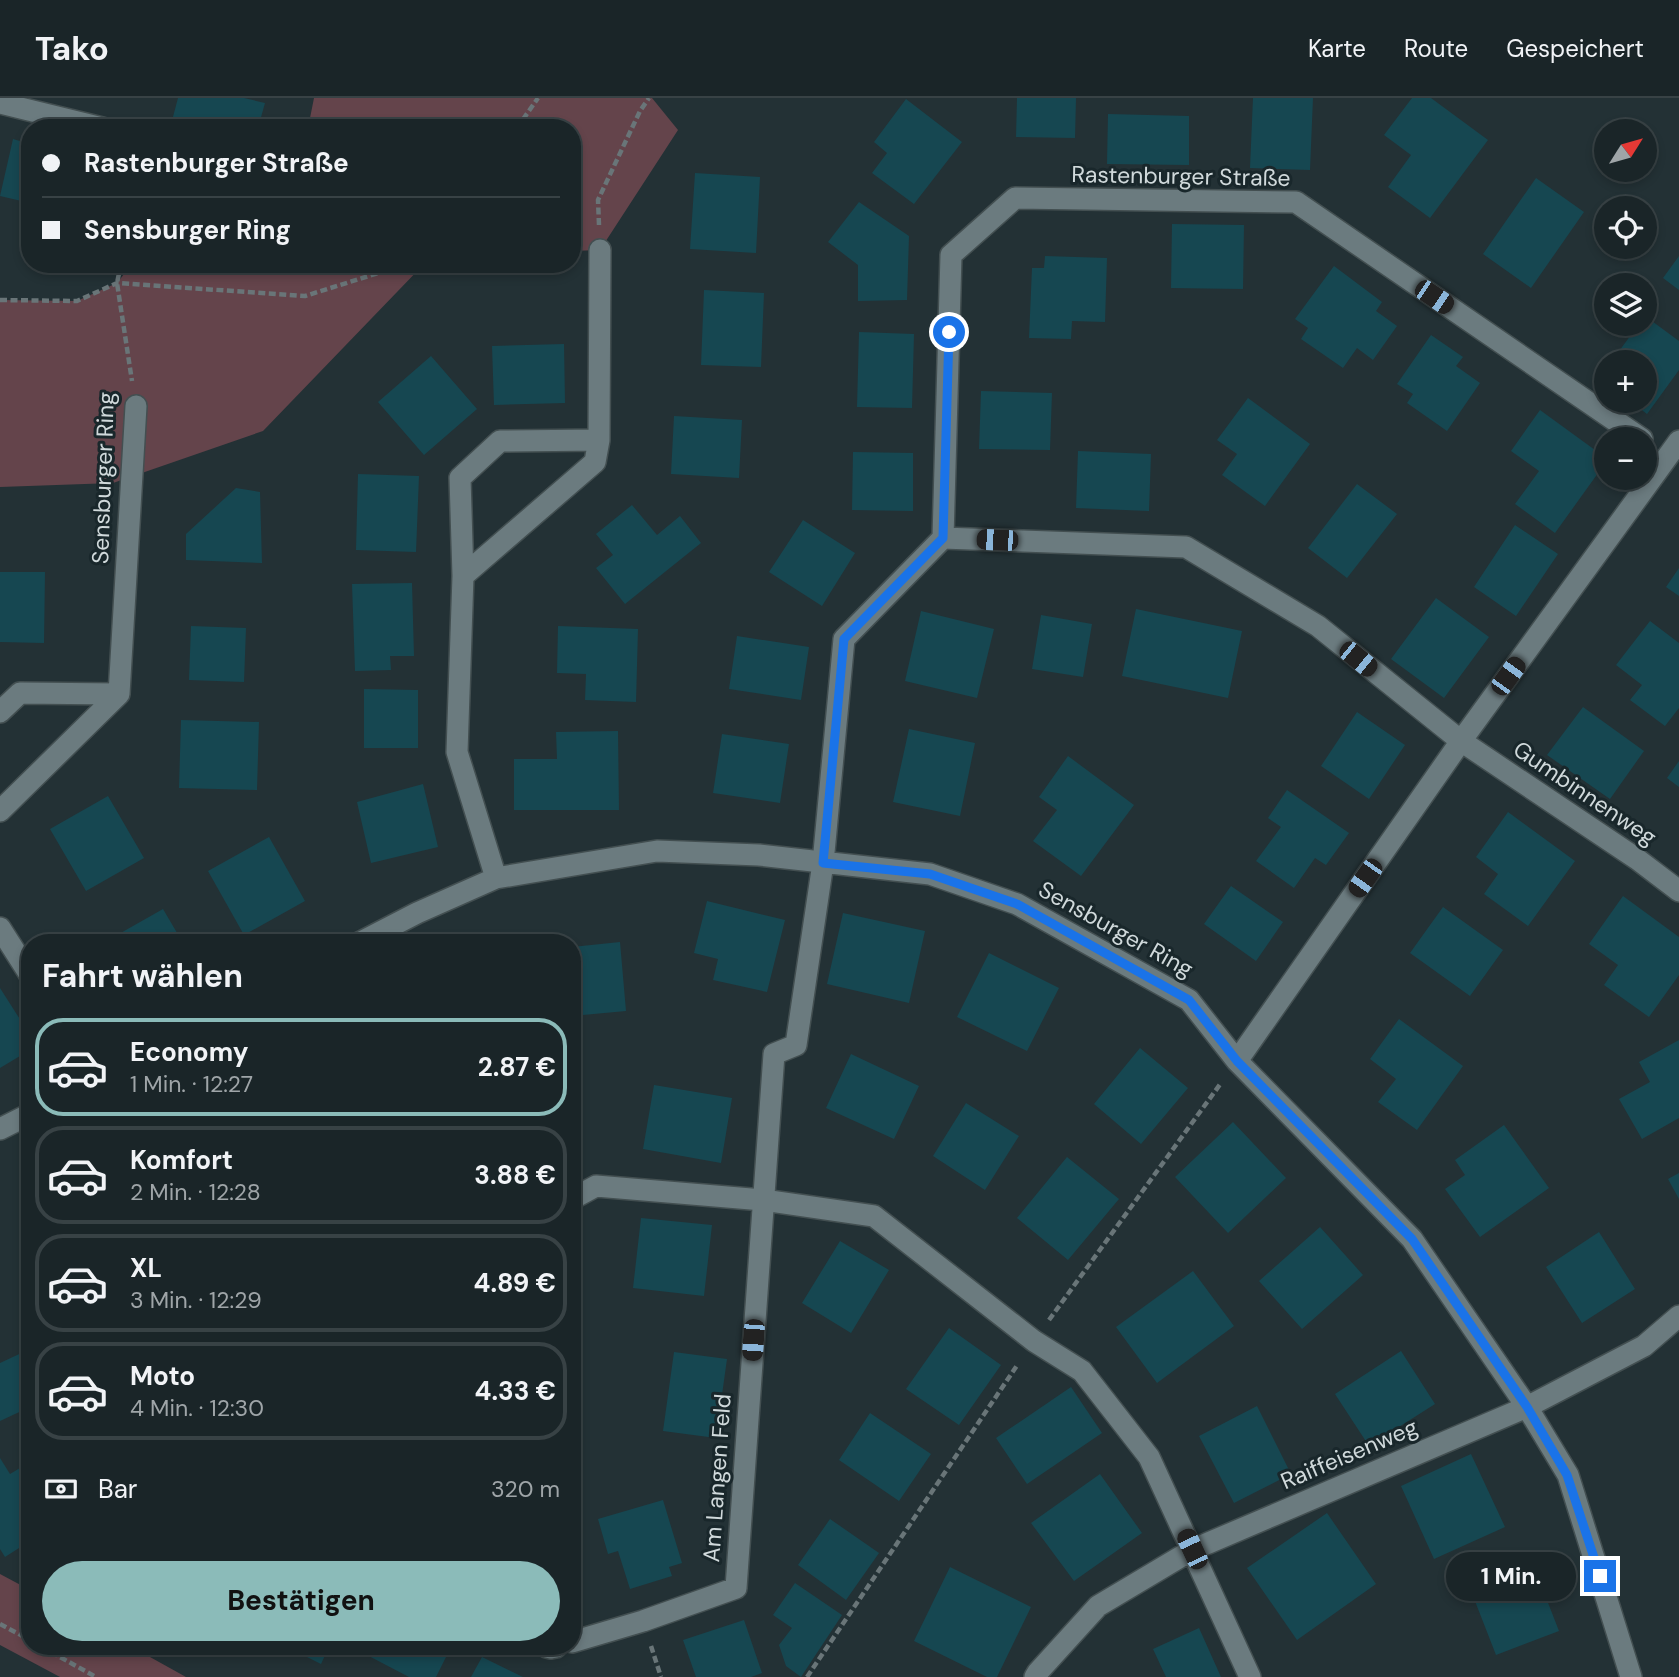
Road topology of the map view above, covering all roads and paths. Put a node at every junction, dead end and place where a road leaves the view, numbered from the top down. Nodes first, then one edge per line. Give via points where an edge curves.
1 (538, 98) edge
2 (649, 98) edge
3 (0, 103) edge
4 (65, 119) edge
5 (523, 119) edge
6 (600, 250) joint
7 (119, 273) edge
8 (378, 273) edge
9 (117, 283) junction
10 (0, 300) edge
11 (136, 407) joint
12 (1624, 427) edge
13 (599, 440) junction
14 (1657, 446) edge
15 (1675, 454) edge
16 (943, 538) junction
17 (463, 576) junction
18 (120, 694) junction
19 (0, 712) edge
20 (1461, 741) junction
21 (0, 811) edge
22 (823, 863) junction
23 (496, 878) junction
24 (1679, 891) edge
25 (0, 928) edge
26 (376, 934) edge
27 (21, 961) edge
28 (1237, 1061) junction
29 (21, 1118) edge
30 (0, 1129) edge
31 (581, 1194) edge
32 (763, 1200) junction
33 (1679, 1316) edge
34 (1527, 1407) junction
35 (1192, 1549) junction
36 (0, 1624) edge
37 (21, 1635) edge
38 (581, 1639) edge
39 (56, 1655) edge
40 (96, 1677) edge
41 (1035, 1677) edge
42 (1250, 1677) edge
43 (1631, 1677) edge

1 - 5 path
2 - 6 path via 598,200
3 - 4 street
6 - 13 street
7 - 9 path, Sensburger Ring
8 - 9 path via 305,296
9 - 10 path via 76,301
9 - 11 path, Sensburger Ring
11 - 18 street, Sensburger Ring
12 - 16 street, Rastenburger Straße via 1296,202 1015,198 951,255
13 - 17 street via 594,462
13 - 17 street via 500,442 460,478
14 - 15 street, Rastenburger Straße
15 - 20 street
16 - 20 street via 1186,547 1318,626
16 - 22 street via 844,639
17 - 23 street via 457,752
18 - 19 street via 20,692
18 - 21 street
20 - 24 street, Gumbinnenweg
20 - 28 street
22 - 23 street, Sensburger Ring via 657,851
22 - 28 street, Sensburger Ring via 930,874 1017,904 1189,1000
22 - 32 street, Am Langen Feld via 796,1045 774,1054
23 - 26 street, Sensburger Ring
25 - 27 street
28 - 34 street, Sensburger Ring via 1412,1239
29 - 30 street
31 - 32 street via 596,1185
32 - 35 street via 874,1216 1034,1341 1082,1371 1149,1457
32 - 38 street, Am Langen Feld via 736,1588
33 - 34 street via 1644,1346
34 - 35 street, Raiffeisenweg
34 - 43 street, Sensburger Ring via 1567,1475
35 - 41 street, Raiffeisenweg via 1098,1606
35 - 42 street
36 - 37 path
39 - 40 path

